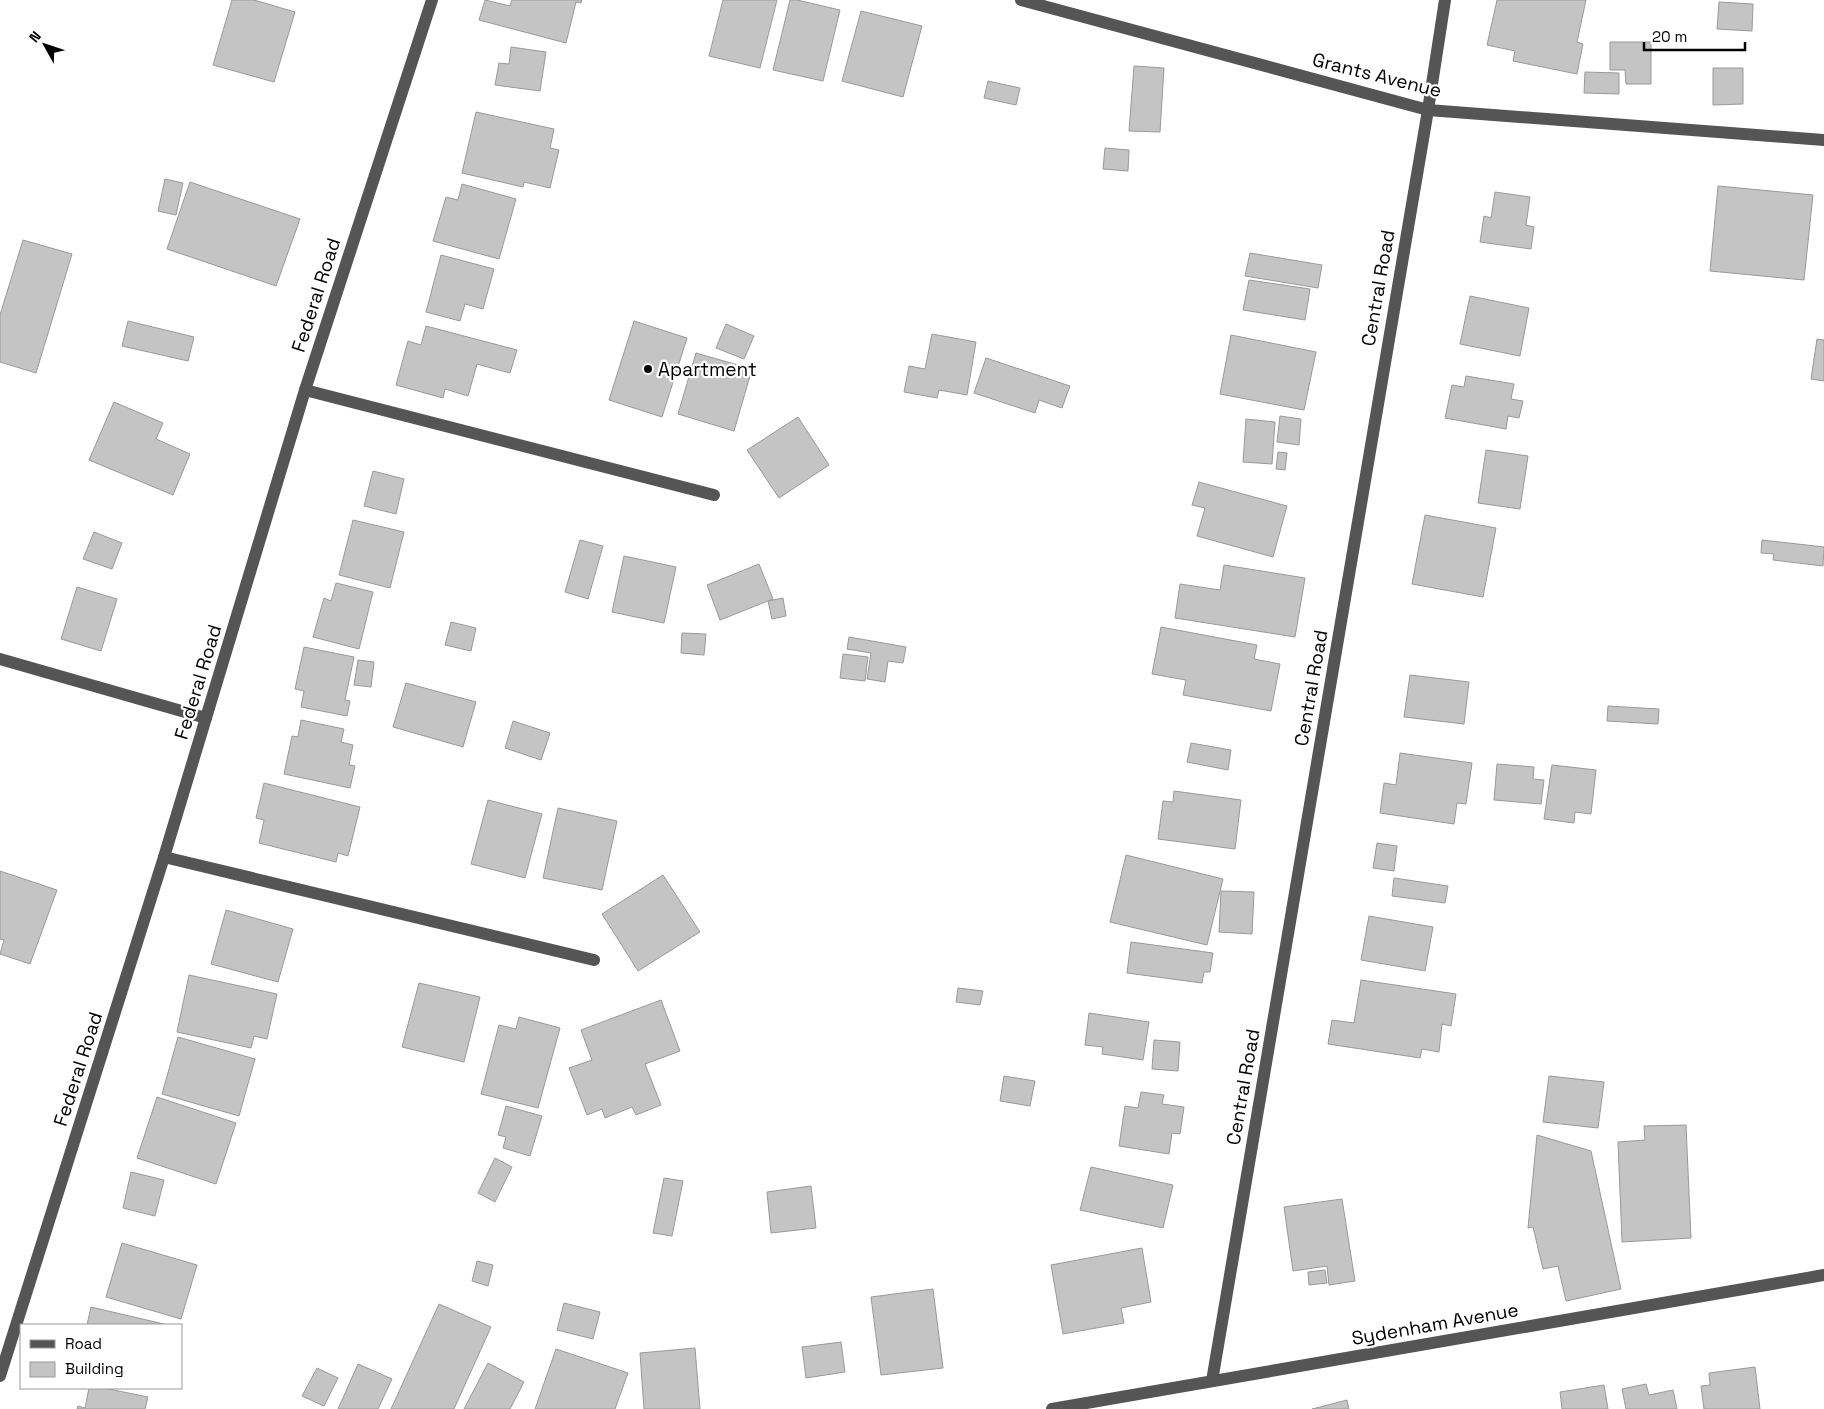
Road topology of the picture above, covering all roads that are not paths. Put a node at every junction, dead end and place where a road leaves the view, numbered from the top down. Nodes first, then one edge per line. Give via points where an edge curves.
1 (432, 0) edge
2 (1021, 0) edge
3 (1445, 0) edge
4 (1428, 110) junction
5 (1824, 140) edge
6 (305, 390) junction
7 (714, 495) dead end
8 (0, 658) edge
9 (206, 718) junction
10 (164, 857) junction
11 (594, 960) dead end
12 (1824, 1275) edge
13 (0, 1376) edge
14 (1212, 1382) junction
15 (1052, 1409) edge

1 - 6 street, Federal Road
2 - 4 street, Grants Avenue
3 - 4 street, Central Road
4 - 5 street, Grants Avenue
4 - 14 street, Central Road
6 - 7 street
6 - 9 street, Federal Road
8 - 9 street
9 - 10 street, Federal Road
10 - 11 street
10 - 13 street, Federal Road
12 - 14 street, Sydenham Avenue
14 - 15 street, Sydenham Avenue

